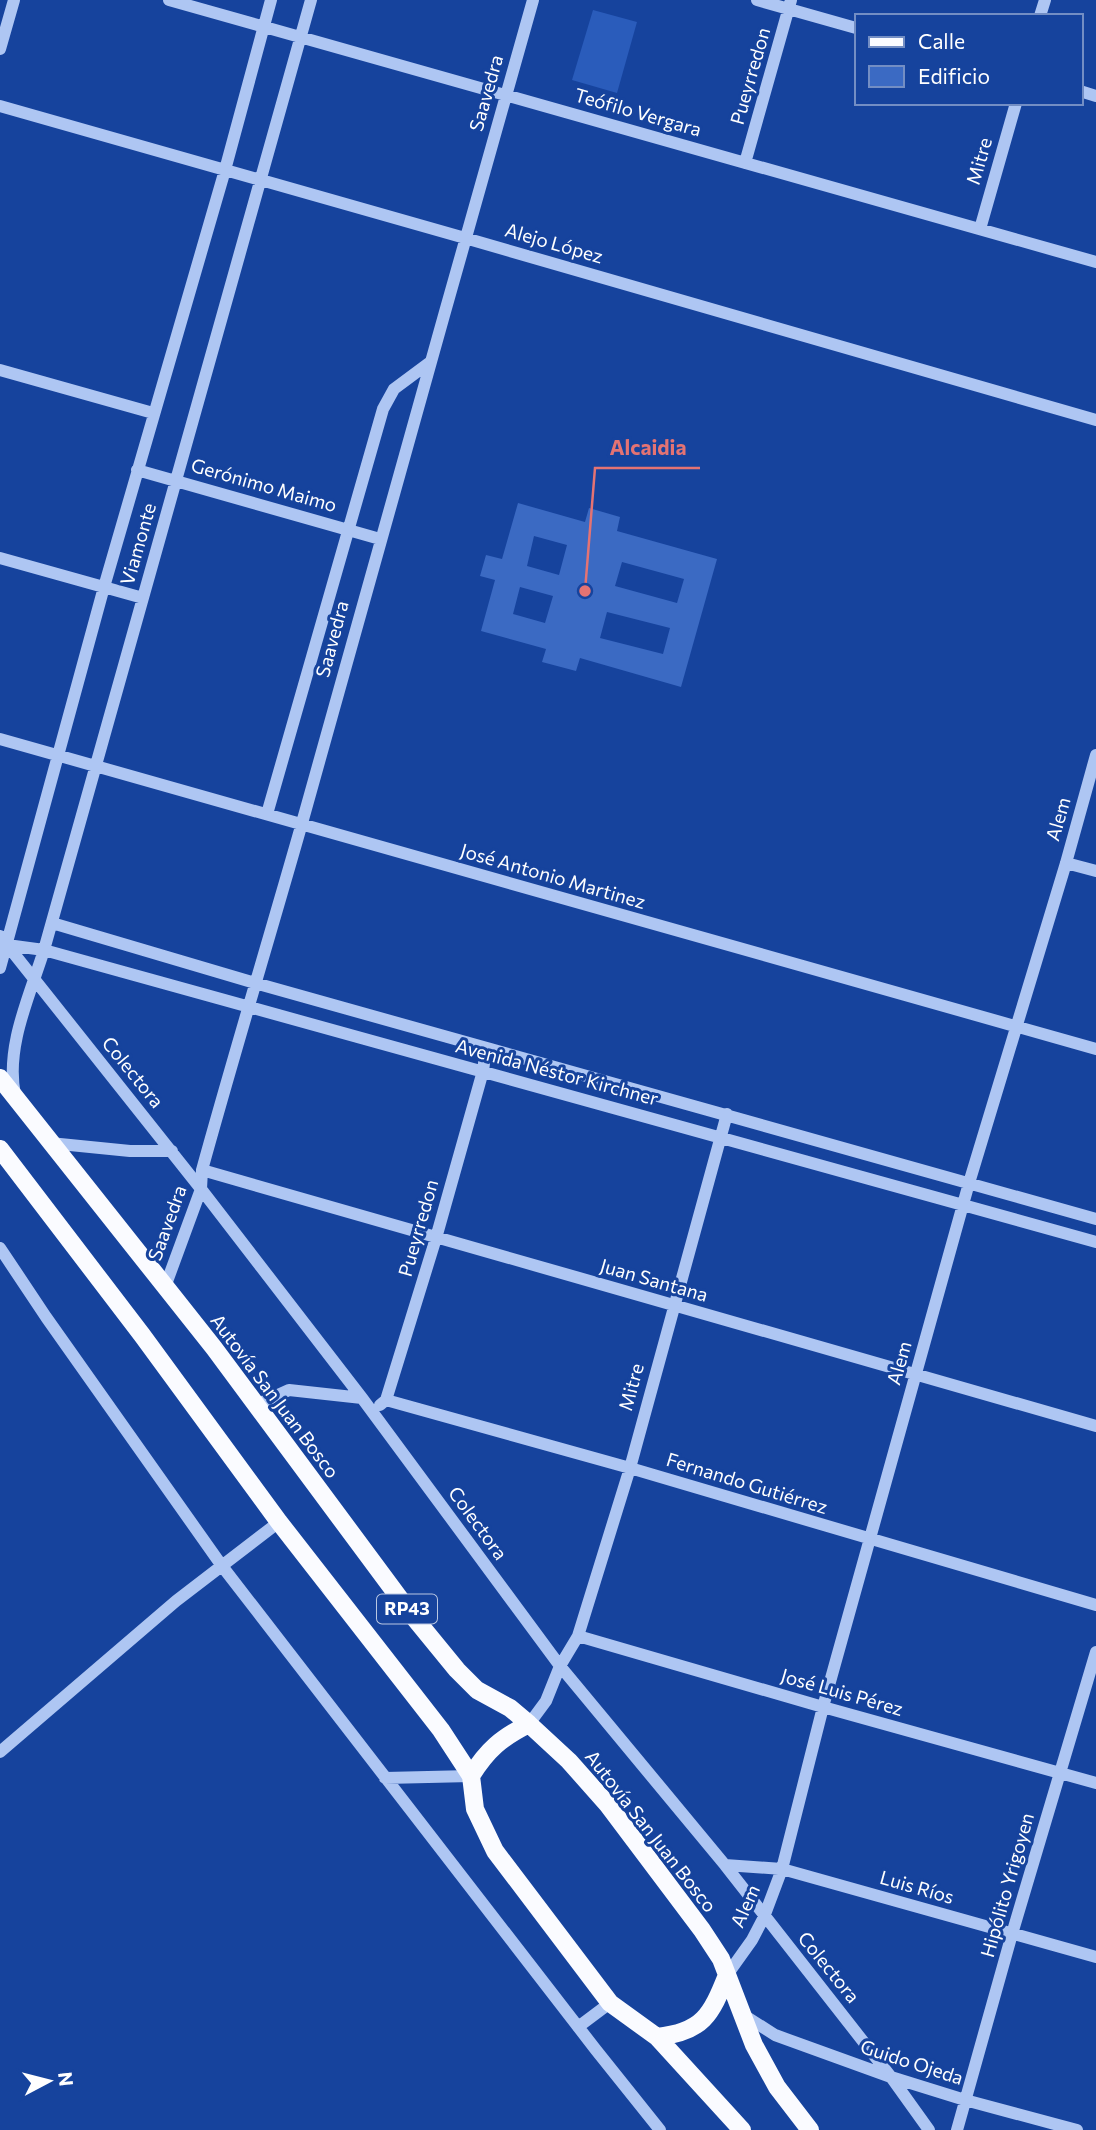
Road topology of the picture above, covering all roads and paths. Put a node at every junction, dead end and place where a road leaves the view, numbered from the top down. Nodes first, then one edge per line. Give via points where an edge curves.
1 (14, 0) edge
2 (169, 0) edge
3 (271, 0) edge
4 (311, 0) edge
5 (533, 0) edge
6 (757, 0) edge
7 (790, 4) edge
8 (264, 27) junction
9 (855, 28) edge
10 (300, 37) junction
11 (0, 49) edge
12 (506, 94) junction
13 (1015, 105) edge
14 (0, 106) edge
15 (745, 163) junction
16 (225, 170) junction
17 (260, 180) junction
18 (980, 229) junction
19 (465, 238) junction
20 (1096, 262) edge
21 (429, 363) junction
22 (0, 370) edge
23 (153, 413) junction
24 (1096, 421) edge
25 (137, 470) junction
26 (176, 481) junction
27 (349, 530) junction
28 (380, 539) junction
29 (0, 558) edge
30 (104, 587) junction
31 (143, 598) junction
32 (0, 739) edge
33 (57, 755) junction
34 (1096, 755) edge
35 (96, 766) junction
36 (267, 814) junction
37 (301, 824) junction
38 (1066, 863) junction
39 (1096, 872) edge
40 (52, 923) junction
41 (3, 940) edge
42 (44, 950) junction
43 (0, 968) edge
44 (34, 980) junction
45 (255, 983) junction
46 (247, 1007) junction
47 (1016, 1027) junction
48 (486, 1048) junction
49 (1096, 1049) edge
50 (483, 1071) junction
51 (0, 1078) edge
52 (16, 1098) junction
53 (727, 1114) junction
54 (722, 1137) junction
55 (50, 1143) junction
56 (0, 1149) edge
57 (172, 1151) junction
58 (202, 1170) junction
59 (969, 1184) junction
60 (201, 1189) junction
61 (964, 1206) junction
62 (1096, 1219) edge
63 (436, 1238) junction
64 (1096, 1242) edge
65 (0, 1248) edge
66 (165, 1287) junction
67 (673, 1305) junction
68 (916, 1375) junction
69 (362, 1398) junction
70 (386, 1400) junction
71 (256, 1405) junction
72 (372, 1412) junction
73 (1096, 1426) edge
74 (630, 1468) junction
75 (279, 1522) junction
76 (869, 1540) junction
77 (222, 1566) junction
78 (1096, 1605) edge
79 (578, 1636) junction
80 (1096, 1652) edge
81 (560, 1666) junction
82 (823, 1707) junction
83 (529, 1724) junction
84 (0, 1752) edge
85 (1060, 1772) junction
86 (471, 1776) junction
87 (385, 1778) junction
88 (1096, 1783) edge
89 (725, 1865) junction
90 (782, 1868) junction
91 (764, 1917) junction
92 (1012, 1934) junction
93 (1096, 1956) edge
94 (727, 1975) junction
95 (610, 2003) junction
96 (742, 2014) junction
97 (578, 2027) junction
98 (657, 2037) junction
99 (891, 2077) junction
100 (965, 2100) junction
101 (660, 2130) edge
102 (742, 2130) edge
103 (810, 2130) edge
104 (929, 2130) edge
105 (957, 2130) edge
106 (1077, 2130) edge

1 - 11 street
2 - 8 street, Teófilo Vergara
3 - 8 street, Viamonte
4 - 10 street, Viamonte
5 - 12 street, Saavedra
6 - 7 street
7 - 9 street
7 - 15 street, Pueyrredon
8 - 10 street, Teófilo Vergara
8 - 16 street, Viamonte
10 - 12 street, Teófilo Vergara
10 - 17 street, Viamonte
12 - 15 street, Teófilo Vergara
12 - 19 street, Saavedra
13 - 18 street, Mitre
14 - 16 street, Alejo López
15 - 18 street, Teófilo Vergara
16 - 17 street, Alejo López
16 - 23 street, Viamonte
17 - 19 street, Alejo López
17 - 26 street, Viamonte
18 - 20 street, Teófilo Vergara
19 - 21 street, Saavedra
19 - 24 street, Alejo López
21 - 27 street via 394,389 383,409
21 - 28 street, Saavedra
22 - 23 street
23 - 25 street, Viamonte
25 - 26 street, Gerónimo Maimo
25 - 30 street, Viamonte
26 - 27 street, Gerónimo Maimo
26 - 31 street, Viamonte
27 - 28 street, Gerónimo Maimo
27 - 36 street
28 - 37 street, Saavedra
29 - 30 street
30 - 31 street
30 - 33 street, Viamonte
31 - 35 street, Viamonte
32 - 33 street, José Antonio Martinez
33 - 35 street, José Antonio Martinez
33 - 41 street, Viamonte
34 - 38 street, Alem
35 - 36 street, José Antonio Martinez
35 - 40 street, Viamonte
36 - 37 street, José Antonio Martinez
37 - 45 street, Saavedra
37 - 47 street, José Antonio Martinez
38 - 39 street
38 - 47 street, Alem
40 - 42 street, Viamonte
40 - 45 street, Avenida Néstor Kirchner
41 - 42 street, Avenida Néstor Kirchner
41 - 43 street, Viamonte
41 - 44 street, Colectora
42 - 44 street, Viamonte
42 - 46 street, Avenida Néstor Kirchner
44 - 52 street, Viamonte via 12,1061
44 - 57 street, Colectora
45 - 46 street, Saavedra
45 - 48 street, Avenida Néstor Kirchner
46 - 50 street, Avenida Néstor Kirchner
46 - 58 street, Saavedra
47 - 49 street, José Antonio Martinez
47 - 59 street, Alem
48 - 50 street, Pueyrredon
48 - 53 street, Avenida Néstor Kirchner
50 - 54 street, Avenida Néstor Kirchner
50 - 63 street, Pueyrredon
51 - 52 main road, Autovía San Juan Bosco / RP43
52 - 55 main road, Autovía San Juan Bosco / RP43
53 - 54 street, Mitre
53 - 59 street, Avenida Néstor Kirchner
54 - 61 street, Avenida Néstor Kirchner
54 - 67 street, Mitre
55 - 57 street
55 - 66 main road, Autovía San Juan Bosco / RP43
56 - 75 main road, RP43
57 - 60 street, Colectora
58 - 60 street, Saavedra
58 - 63 street, Juan Santana
59 - 61 street, Alem
59 - 62 street, Avenida Néstor Kirchner
60 - 66 street, Saavedra
60 - 69 street, Colectora
61 - 64 street, Avenida Néstor Kirchner
61 - 68 street, Alem
63 - 67 street, Juan Santana
63 - 70 street, Pueyrredon
65 - 77 street
66 - 71 main road, Autovía San Juan Bosco / RP43
67 - 68 street, Juan Santana
67 - 74 street, Mitre
68 - 73 street, Juan Santana
68 - 76 street, Alem
69 - 71 street via 289,1390
69 - 72 street, Colectora
70 - 72 street
70 - 74 street, Fernando Gutiérrez
71 - 83 main road, Autovía San Juan Bosco / RP43 via 457,1670 477,1690
72 - 81 street, Colectora
74 - 76 street, Fernando Gutiérrez
74 - 79 street, Mitre
75 - 77 street
75 - 86 main road, RP43 via 441,1730
76 - 78 street, Fernando Gutiérrez
76 - 82 street, Alem
77 - 84 street
77 - 87 street
79 - 81 street, Mitre
79 - 82 street, José Luis Pérez
80 - 85 street, Hipólito Yrigoyen
81 - 83 street, Mitre via 546,1700
81 - 89 street, Colectora
82 - 85 street, José Luis Pérez
82 - 90 street, Alem
83 - 86 main road via 504,1736
83 - 94 main road, Autovía San Juan Bosco / RP43 via 608,1805 702,1930
85 - 88 street, José Luis Pérez
85 - 92 street, Hipólito Yrigoyen
86 - 87 street
86 - 95 main road, RP43 via 475,1809 495,1851
87 - 97 street
89 - 90 street, Luis Ríos
89 - 91 street, Colectora
90 - 91 street, Alem
90 - 92 street, Luis Ríos
91 - 94 street, Alem
91 - 99 street, Colectora
92 - 93 street, Luis Ríos
92 - 100 street, Hipólito Yrigoyen
94 - 96 main road, Autovía San Juan Bosco / RP43
94 - 98 main road via 704,2021 676,2035
95 - 97 street
95 - 98 main road, RP43
96 - 99 street, Guido Ojeda via 775,2035
96 - 103 main road, Autovía San Juan Bosco / RP43 via 777,2087
97 - 101 street
98 - 102 main road, RP43
99 - 100 street, Guido Ojeda
99 - 104 street, Colectora
100 - 105 street, Hipólito Yrigoyen
100 - 106 street, Guido Ojeda

